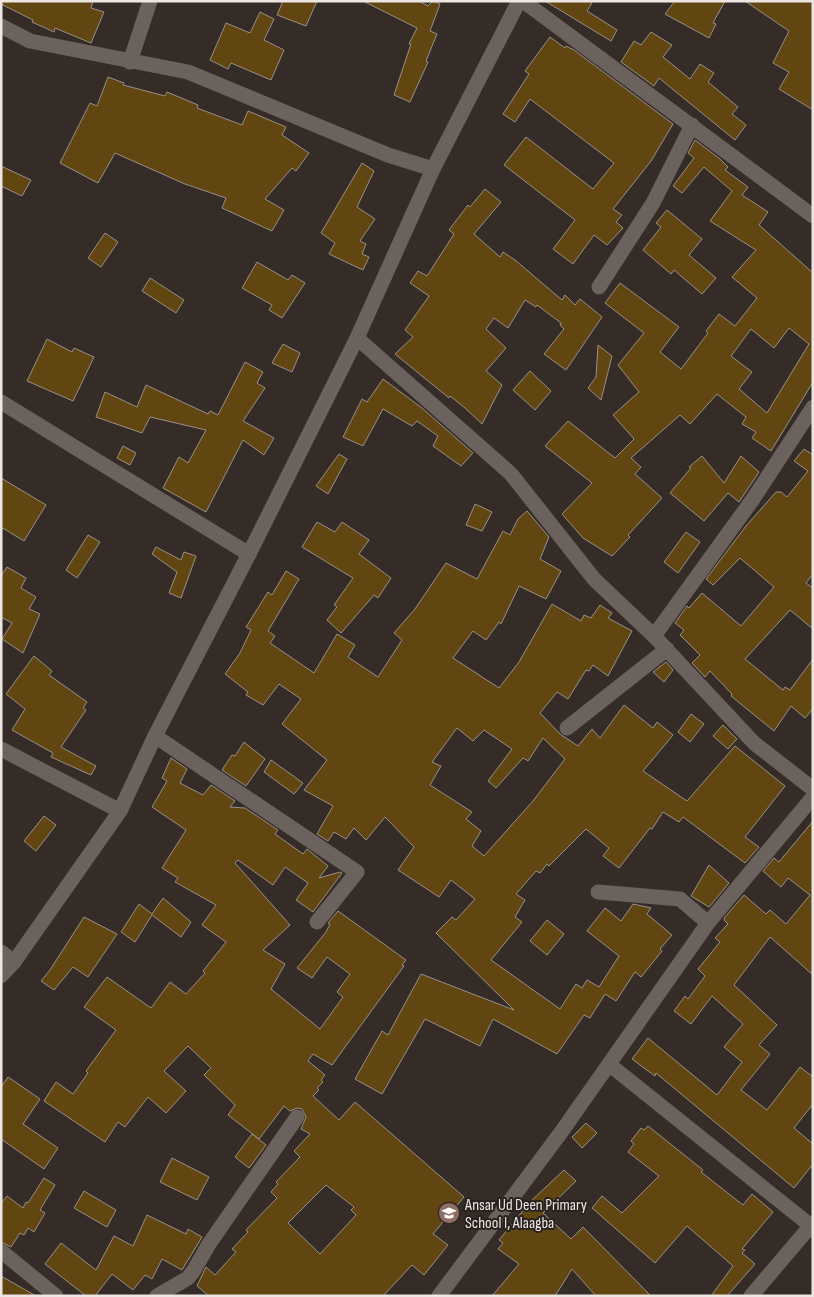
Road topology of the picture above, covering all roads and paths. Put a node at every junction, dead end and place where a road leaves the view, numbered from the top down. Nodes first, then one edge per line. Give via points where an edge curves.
1 (150, 1) edge
2 (521, 1) edge
3 (1, 26) edge
4 (130, 62) junction
5 (692, 125) junction
6 (433, 169) junction
7 (813, 216) edge
8 (599, 287) dead end
9 (357, 338) junction
10 (1, 402) edge
11 (813, 407) edge
12 (249, 554) junction
13 (654, 636) junction
14 (667, 649) junction
15 (567, 728) dead end
16 (155, 736) junction
17 (1, 749) edge
18 (813, 788) edge
19 (813, 797) edge
20 (120, 811) junction
21 (598, 892) dead end
22 (317, 922) dead end
23 (708, 923) junction
24 (1, 952) edge
25 (14, 962) junction
26 (1, 976) edge
27 (610, 1065) junction
28 (297, 1117) dead end
29 (812, 1225) edge
30 (1, 1251) edge
31 (56, 1296) edge
32 (157, 1296) edge
33 (439, 1296) edge
34 (751, 1296) edge

1 - 4 street
2 - 5 street
2 - 6 street
3 - 4 street via 30,41
4 - 6 street via 188,72 388,154
5 - 7 street
5 - 8 street via 654,203
6 - 9 street
9 - 12 street
9 - 13 street via 511,474 594,580
10 - 12 street
11 - 13 street via 753,499
12 - 16 street
13 - 14 street
14 - 15 street
14 - 18 street via 754,743
16 - 20 street
16 - 22 street via 357,872
17 - 20 street
19 - 23 street
20 - 25 street
21 - 23 street via 680,899
23 - 27 street
24 - 25 street
25 - 26 street
27 - 29 street
27 - 33 street
28 - 32 street via 188,1278
29 - 34 street
30 - 31 street

